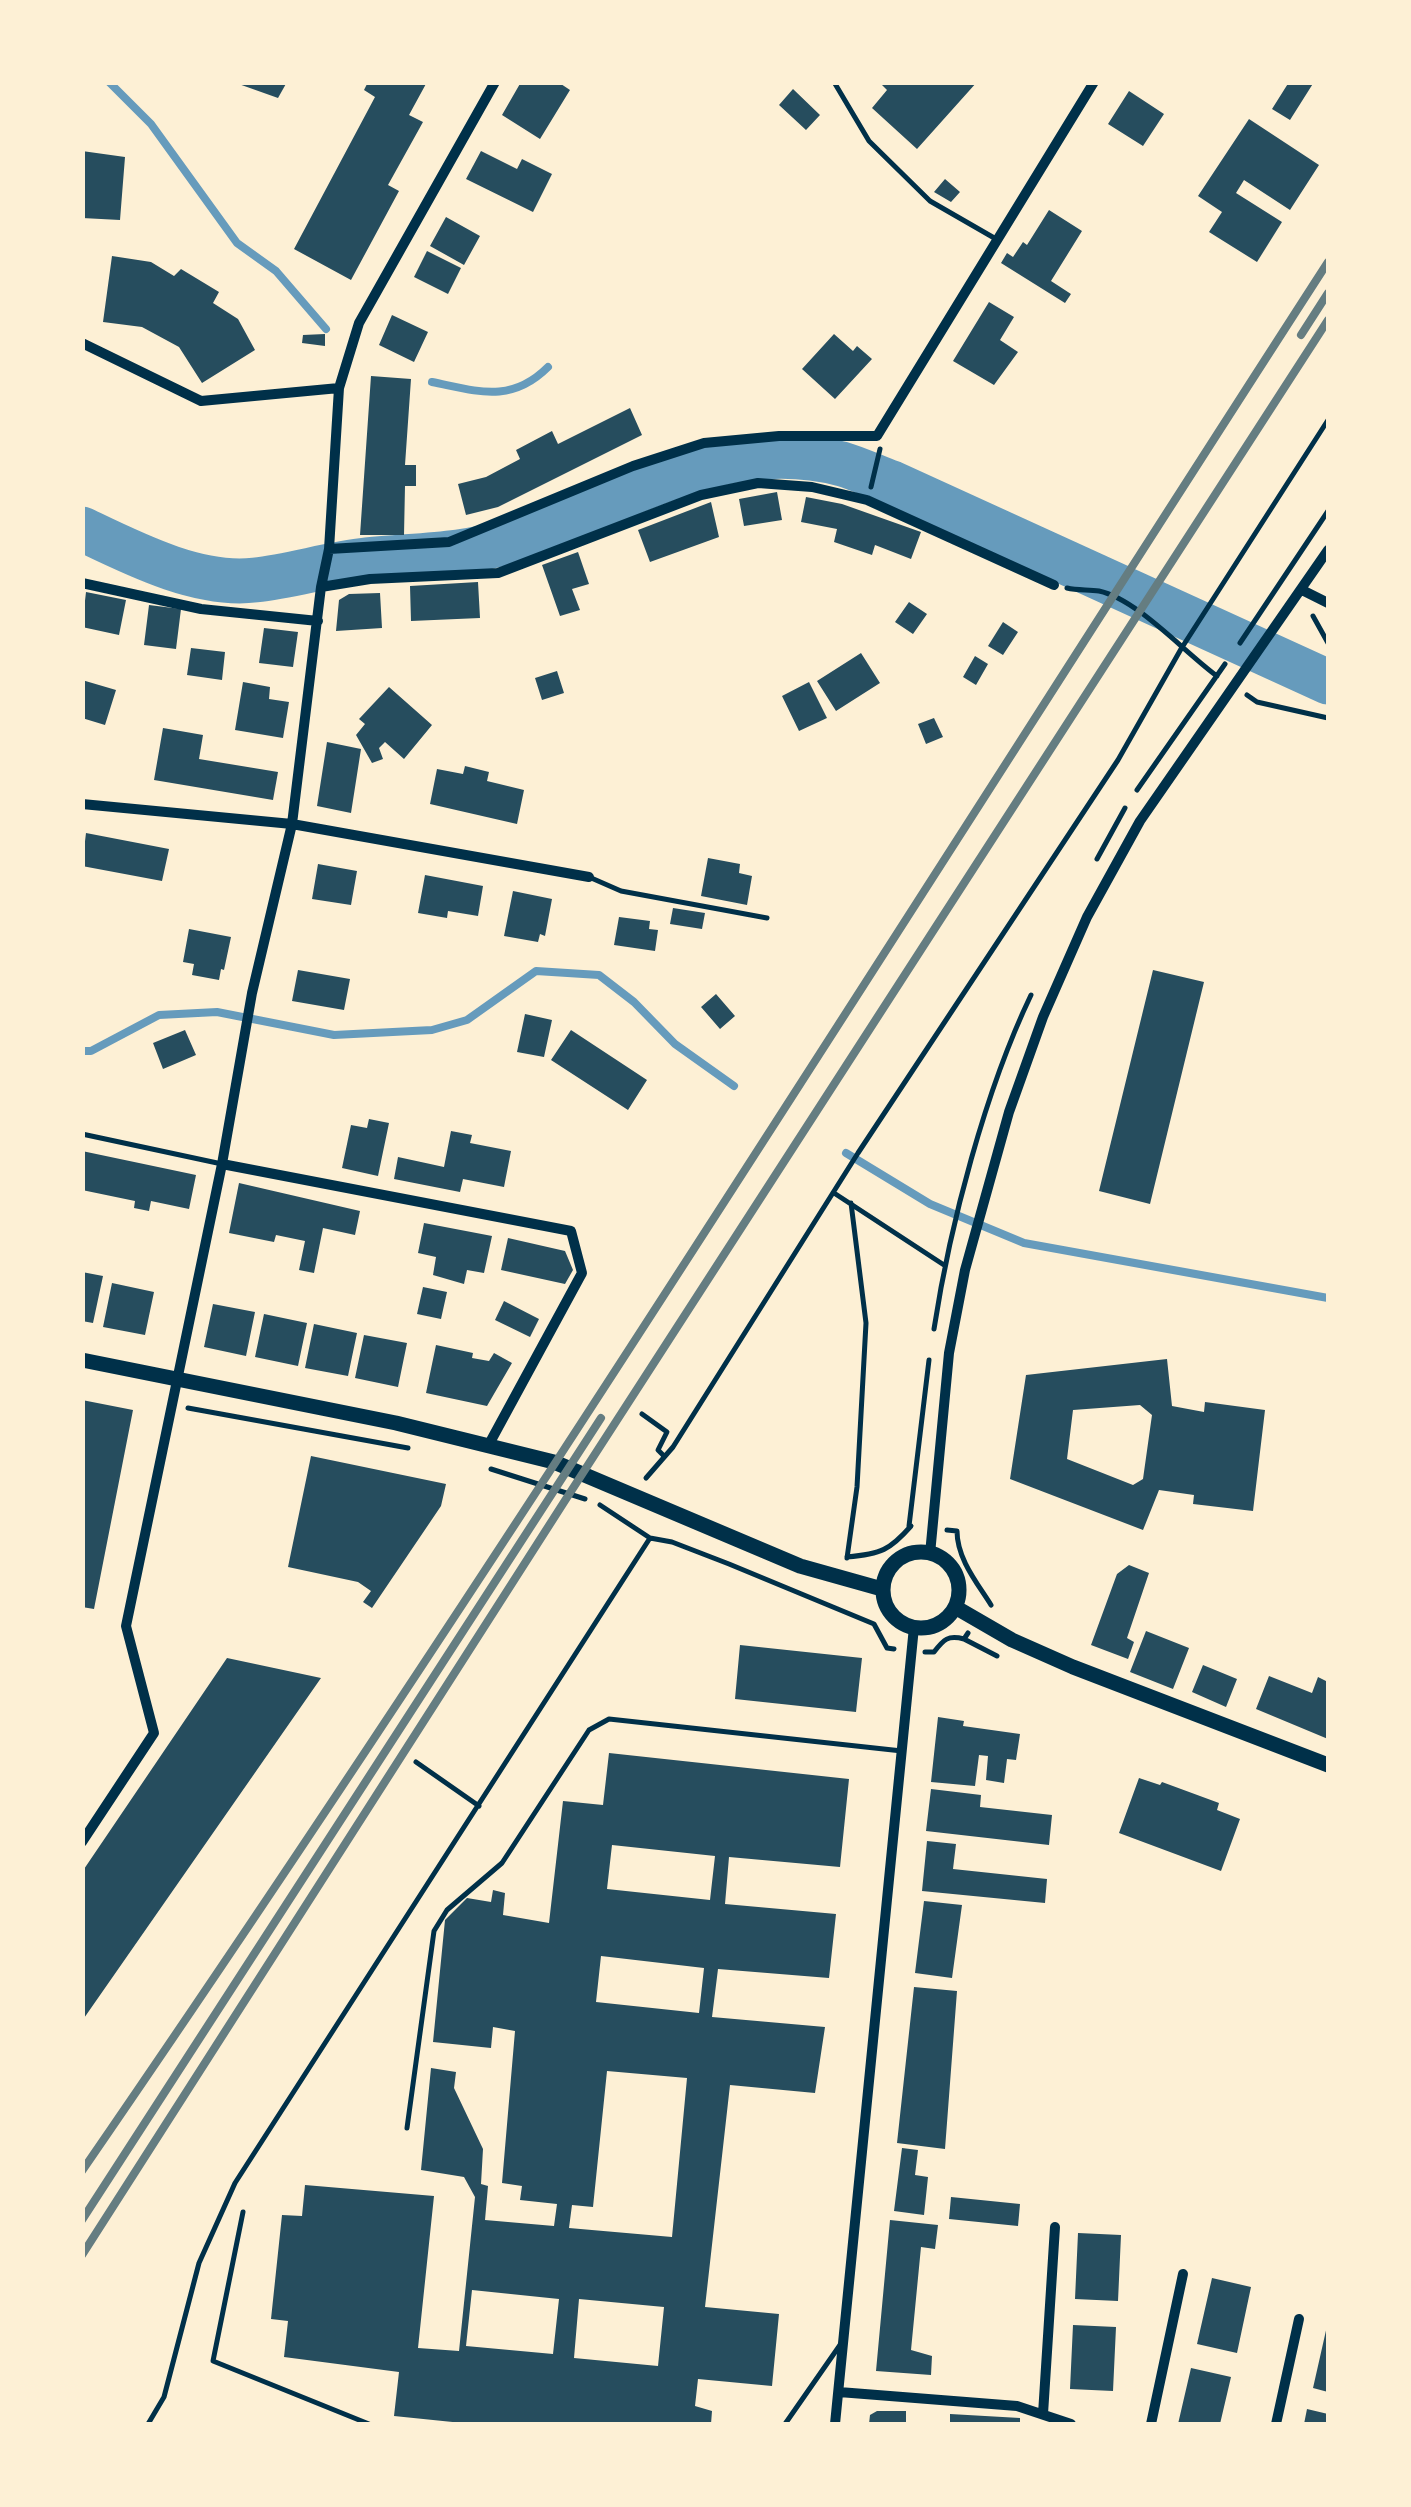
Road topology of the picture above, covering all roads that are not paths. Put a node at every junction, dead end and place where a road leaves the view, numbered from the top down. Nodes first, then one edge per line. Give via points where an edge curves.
1 (495, 82) edge
2 (834, 82) edge
3 (1094, 82) edge
4 (999, 240) junction
5 (82, 342) edge
6 (339, 388) junction
7 (329, 549) junction
8 (1328, 550) edge
9 (82, 583) edge
10 (1054, 585) road end
11 (321, 587) junction
12 (1302, 590) junction
13 (1328, 603) edge
14 (318, 621) junction
15 (82, 804) edge
16 (292, 824) junction
17 (589, 877) joint
18 (767, 918) dead end
19 (82, 1134) edge
20 (222, 1164) junction
21 (82, 1360) edge
22 (178, 1381) junction
23 (488, 1446) junction
24 (930, 1554) junction
25 (882, 1589) junction
26 (955, 1608) junction
27 (914, 1628) junction
28 (902, 1751) junction
29 (1328, 1766) edge
30 (82, 1842) edge
31 (408, 2128) dead end
32 (243, 2212) dead end
33 (1055, 2227) dead end
34 (1183, 2274) dead end
35 (1299, 2318) dead end
36 (842, 2342) junction
37 (839, 2392) junction
38 (1043, 2414) junction
39 (369, 2424) edge
40 (785, 2424) edge
41 (835, 2424) edge
42 (1071, 2424) edge
43 (1151, 2424) edge
44 (1276, 2424) edge

1 - 6 street via 358,322
2 - 4 lane via 869,140 930,201
3 - 4 street
4 - 7 street via 877,436 704,444 449,542
5 - 6 street via 201,401
6 - 7 street
7 - 11 street
8 - 12 street
9 - 14 street via 200,609
10 - 11 street via 868,500 758,483 702,495 498,573
11 - 14 street
12 - 13 street
12 - 24 street via 1140,821 1087,916 1038,1033 964,1270 949,1353
14 - 16 street
15 - 16 street
16 - 17 street
16 - 20 street via 252,993
17 - 18 lane via 621,891
19 - 20 lane
20 - 22 street
20 - 23 street via 571,1230 582,1272
21 - 22 main road
22 - 23 main road
22 - 30 street via 126,1626 154,1734
23 - 25 main road via 554,1462 800,1566
24 - 25 main road via 904,1556
24 - 26 main road via 956,1576
25 - 27 main road via 893,1616
26 - 27 main road via 939,1624
26 - 29 main road via 1073,1667
27 - 28 street
28 - 31 lane via 610,1719 589,1730 502,1864 447,1910 434,1930
28 - 36 street
32 - 39 lane via 213,2361
33 - 38 street
34 - 43 street
35 - 44 street
36 - 37 street
36 - 40 lane
37 - 38 street via 1018,2406
37 - 41 street
38 - 42 street

